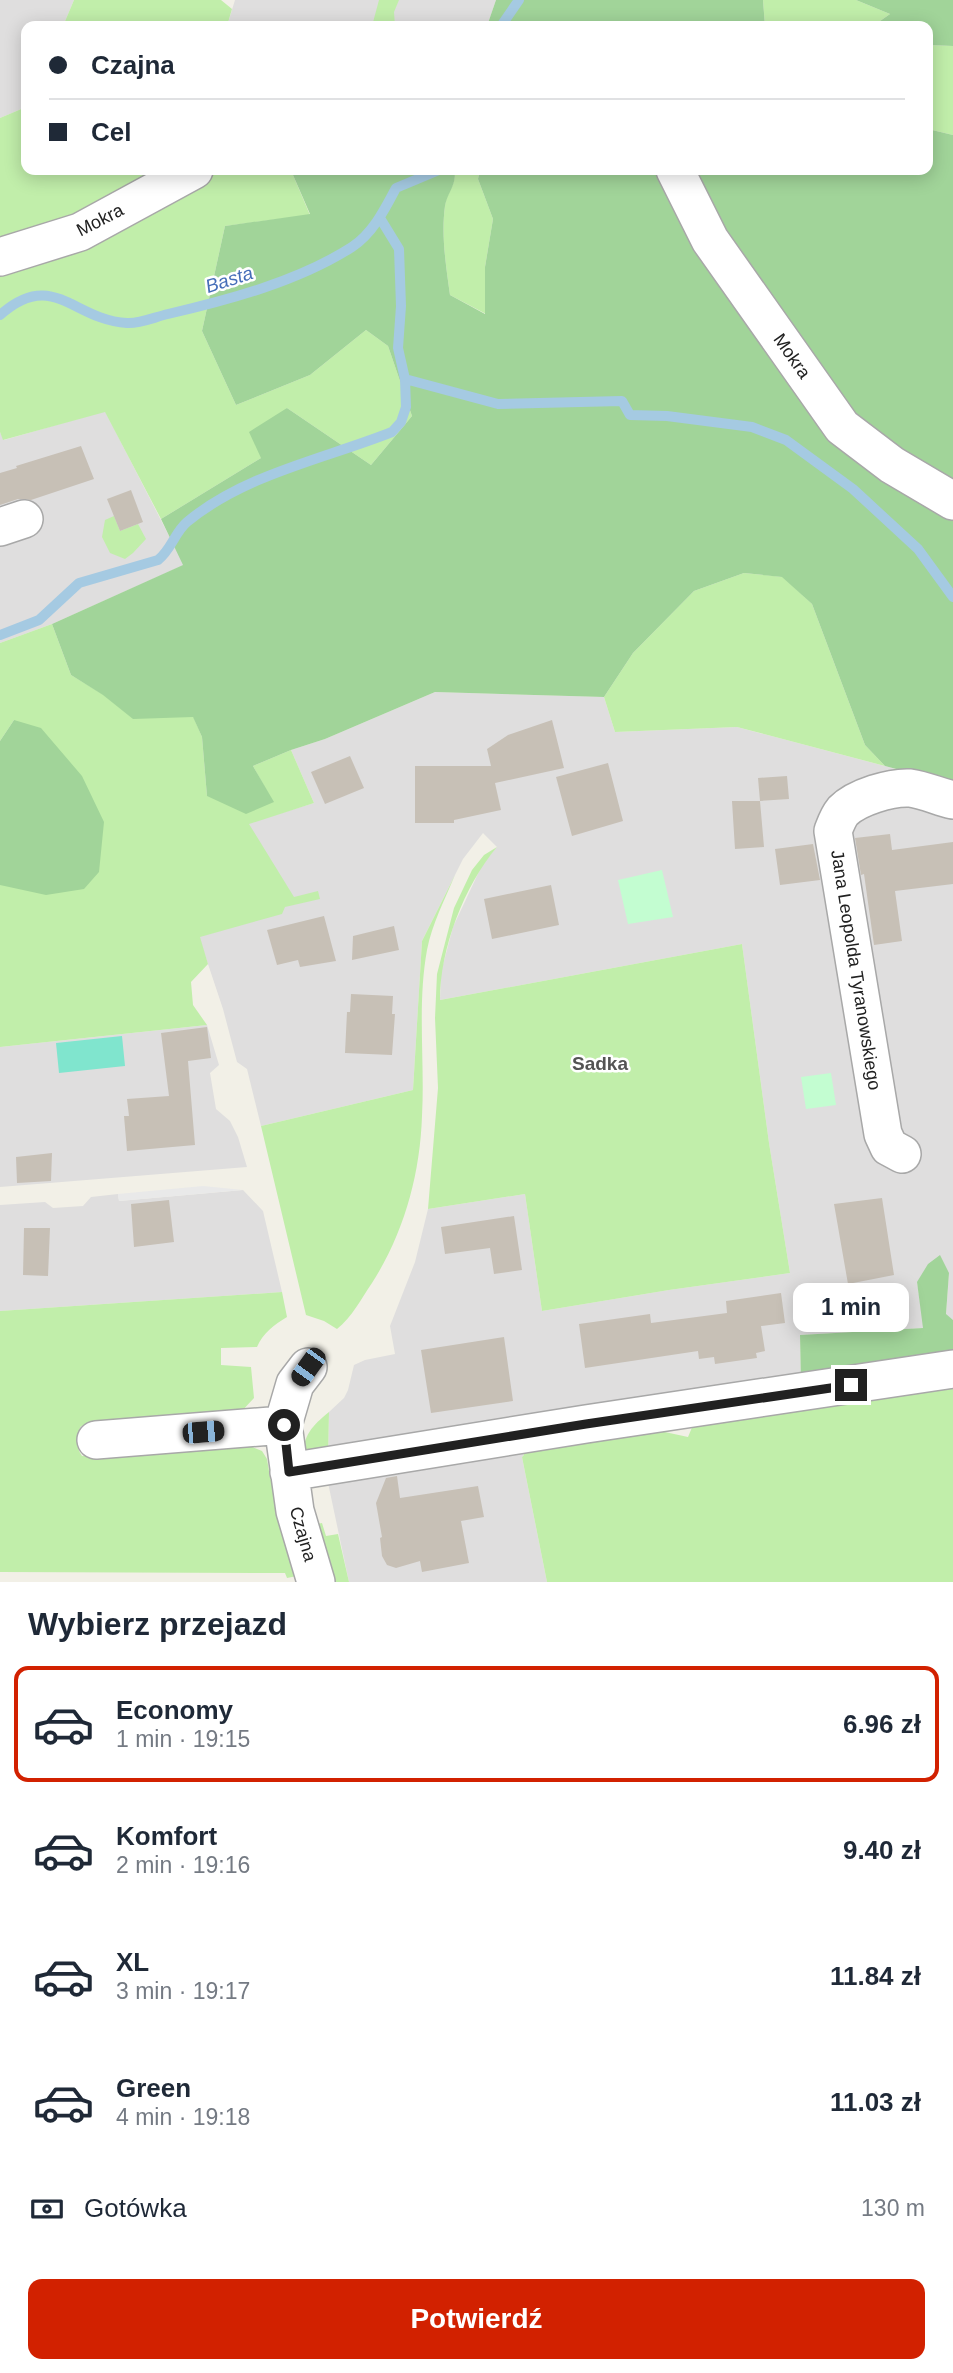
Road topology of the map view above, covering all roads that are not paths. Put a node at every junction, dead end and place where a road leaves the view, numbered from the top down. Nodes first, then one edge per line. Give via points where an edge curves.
1 (185, 175) edge
2 (678, 175) edge
3 (0, 257) edge
4 (953, 500) edge
5 (953, 800) edge
6 (902, 1154) dead end
7 (308, 1367) dead end
8 (953, 1369) edge
9 (284, 1425) junction
10 (96, 1440) dead end
11 (289, 1472) junction
12 (316, 1582) edge

1 - 3 street, Mokra via 80,232
2 - 4 street, Mokra via 710,240 842,427 892,465
5 - 6 street, Jana Leopolda Tyranowskiego via 910,788 887,791 855,802 843,811 833,831 883,1133 889,1147
7 - 9 street, Czajna via 295,1384
8 - 11 street
9 - 10 street
9 - 11 street, Czajna
11 - 12 street, Czajna

